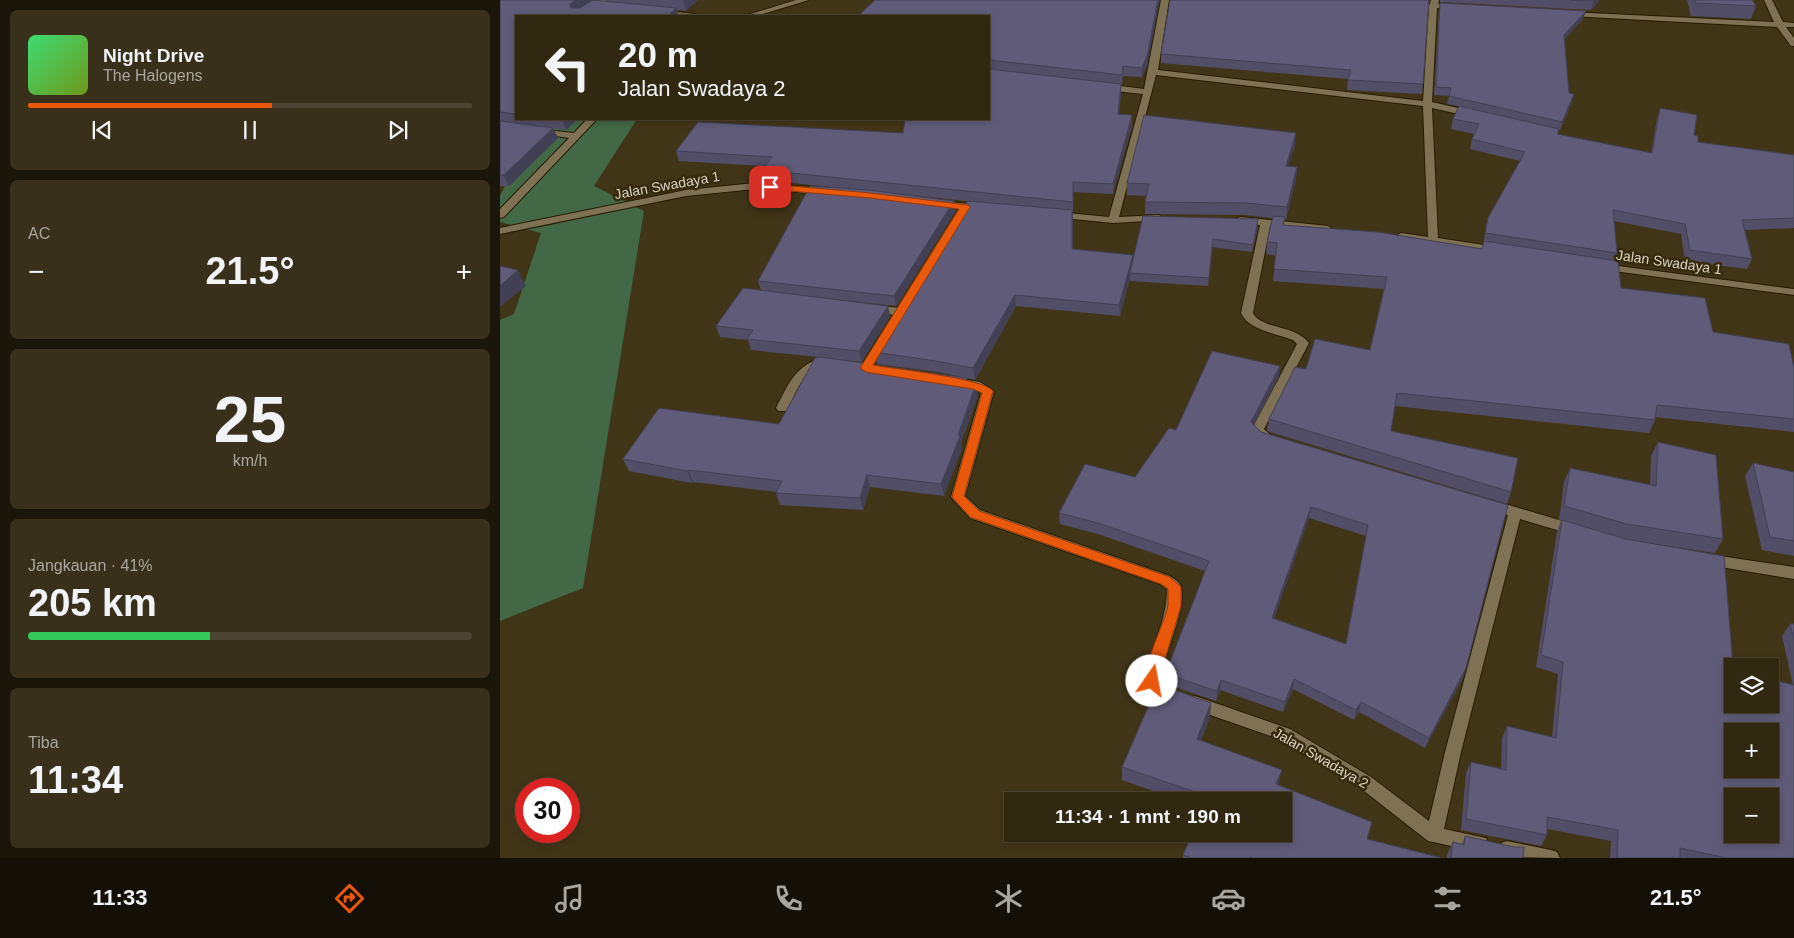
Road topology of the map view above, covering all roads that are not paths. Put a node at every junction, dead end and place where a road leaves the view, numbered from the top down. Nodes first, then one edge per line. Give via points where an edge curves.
1 (602, 0) edge
2 (788, 0) edge
3 (1165, 0) edge
4 (1768, 0) edge
5 (803, 1) edge
6 (1434, 3) edge
7 (594, 5) junction
8 (613, 7) edge
9 (1462, 8) edge
10 (649, 11) edge
11 (1562, 13) edge
12 (580, 15) edge
13 (686, 15) edge
14 (752, 15) edge
15 (1780, 25) junction
16 (1794, 25) edge
17 (1794, 44) edge
18 (1153, 72) junction
19 (1098, 86) edge
20 (1147, 92) junction
21 (1427, 104) junction
22 (1485, 118) edge
23 (591, 120) edge
24 (529, 130) edge
25 (576, 136) junction
26 (833, 192) edge
27 (930, 202) edge
28 (994, 210) edge
29 (500, 215) edge
30 (1050, 215) edge
31 (1166, 218) edge
32 (1227, 219) edge
33 (1113, 220) junction
34 (1266, 222) junction
35 (1335, 229) edge
36 (500, 231) edge
37 (1394, 236) edge
38 (1434, 240) junction
39 (1506, 252) edge
40 (1596, 266) edge
41 (1794, 292) edge
42 (910, 297) edge
43 (861, 307) edge
44 (900, 312) junction
45 (841, 365) edge
46 (893, 372) edge
47 (948, 381) edge
48 (782, 408) dead end
49 (1284, 444) edge
50 (1478, 501) edge
51 (1515, 512) junction
52 (1591, 536) edge
53 (1696, 558) edge
54 (1794, 573) edge
55 (1434, 835) junction
56 (1551, 858) edge

1 - 7 street
2 - 5 street
3 - 18 street
4 - 15 street
5 - 14 street
6 - 9 street
6 - 21 street
7 - 8 street
7 - 12 street
10 - 13 street
11 - 15 street
15 - 16 street
15 - 17 street
18 - 20 street
18 - 21 street
19 - 20 street
20 - 33 street
21 - 22 street
21 - 38 street
23 - 25 street
24 - 25 street
25 - 29 street
26 - 36 street, Jalan Swadaya 1 via 755,186 686,193
27 - 28 street via 963,211
30 - 33 street
31 - 33 street
32 - 34 street
34 - 35 street
34 - 49 street via 1247,313 1254,322 1297,337 1303,343 1258,429 1258,433 1266,438
37 - 38 street
38 - 39 street
40 - 41 street, Jalan Swadaya 1
42 - 44 street
43 - 44 street
44 - 46 street via 862,367
45 - 48 street via 825,362 810,365
47 - 55 street, Jalan Swadaya 2 via 976,385 988,391 958,497 975,514 1165,580 1174,587 1174,606 1152,681 1164,692 1284,734 1365,782
50 - 51 street
51 - 52 street
51 - 55 street
53 - 54 street
55 - 56 street, Jalan Swadaya 2

